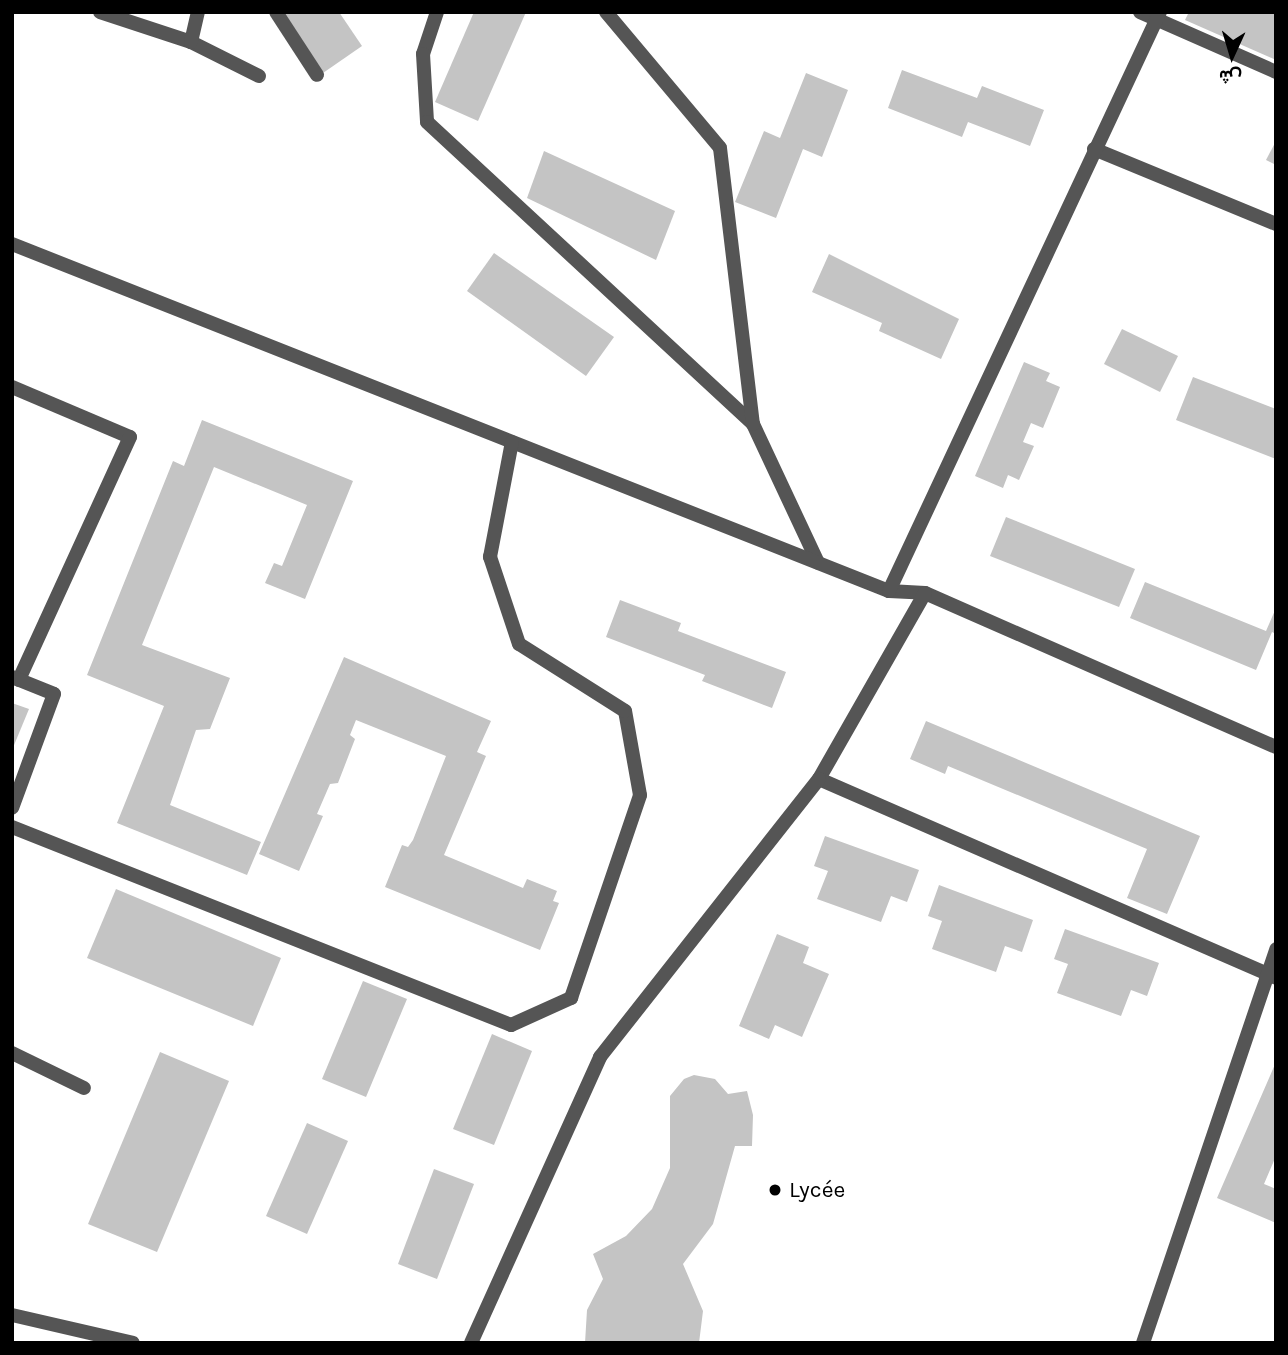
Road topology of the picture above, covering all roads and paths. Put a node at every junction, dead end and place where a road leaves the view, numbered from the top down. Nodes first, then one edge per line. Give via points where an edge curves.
1 (100, 12) edge
2 (198, 12) edge
3 (276, 12) edge
4 (437, 12) edge
5 (606, 12) edge
6 (1140, 12) edge
7 (1158, 15) edge
8 (191, 43) junction
9 (1276, 72) edge
10 (317, 75) dead end
11 (259, 76) dead end
12 (1094, 149) junction
13 (1276, 224) edge
14 (12, 244) edge
15 (12, 387) edge
16 (753, 424) junction
17 (512, 442) junction
18 (818, 563) junction
19 (889, 591) junction
20 (925, 593) junction
21 (16, 678) edge
22 (1276, 747) edge
23 (819, 779) junction
24 (12, 808) edge
25 (12, 827) edge
26 (1276, 949) edge
27 (1272, 976) edge
28 (12, 1053) edge
29 (83, 1088) dead end
30 (12, 1315) edge
31 (77, 1327) junction
32 (74, 1343) edge
33 (133, 1343) edge
34 (471, 1343) edge
35 (1143, 1343) edge

1 - 8 street
2 - 8 street
3 - 10 street
4 - 16 street via 423,54 427,121
5 - 16 street via 720,148
6 - 7 street
7 - 9 street
7 - 12 street
8 - 11 street
12 - 13 street
12 - 19 street
14 - 17 street
15 - 21 street via 130,437
16 - 18 street
17 - 18 street
17 - 25 street via 490,557 519,644 625,711 639,795 571,998 511,1025
18 - 19 street
19 - 20 street
20 - 22 street
20 - 23 street
21 - 24 street via 54,694
23 - 27 street
23 - 34 street via 600,1057
26 - 27 street
27 - 35 street
28 - 29 street
30 - 31 street
31 - 32 street
31 - 33 street

